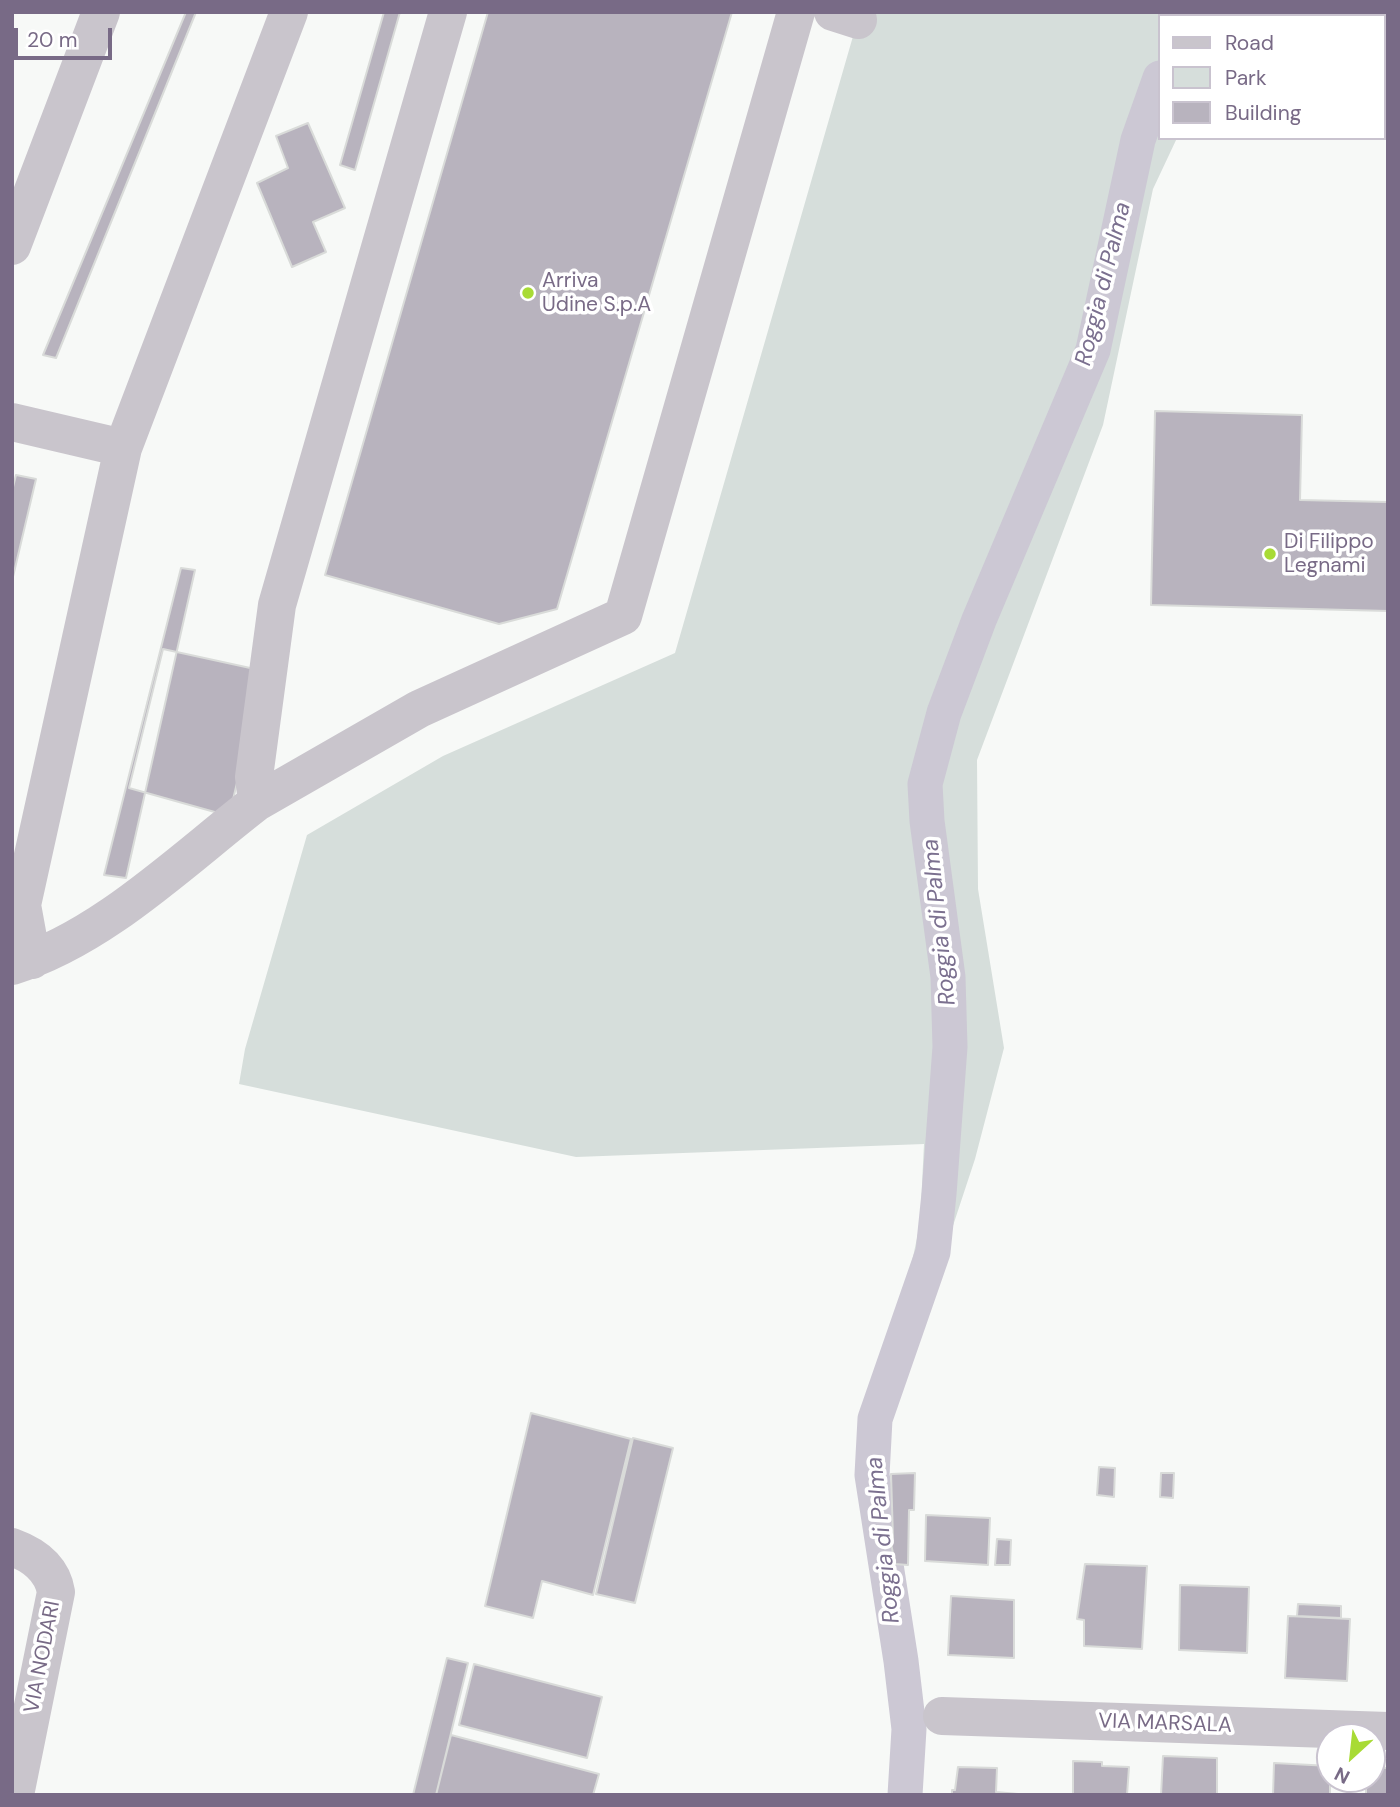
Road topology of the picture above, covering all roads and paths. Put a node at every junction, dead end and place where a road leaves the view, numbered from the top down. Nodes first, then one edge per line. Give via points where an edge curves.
1 (101, 12) edge
2 (289, 12) edge
3 (448, 12) edge
4 (796, 12) edge
5 (12, 246) edge
6 (12, 422) edge
7 (123, 448) junction
8 (257, 802) junction
9 (22, 963) edge
10 (27, 1556) edge
11 (942, 1716) dead end
12 (1388, 1731) edge
13 (15, 1795) edge

1 - 5 street
2 - 7 street
3 - 8 street via 277,606 254,777
4 - 8 street via 623,616 419,709
6 - 7 street
7 - 9 street via 22,905
8 - 9 street via 98,926 59,950
10 - 13 street, VIA NODARI via 54,1581 55,1602
11 - 12 street, VIA MARSALA

